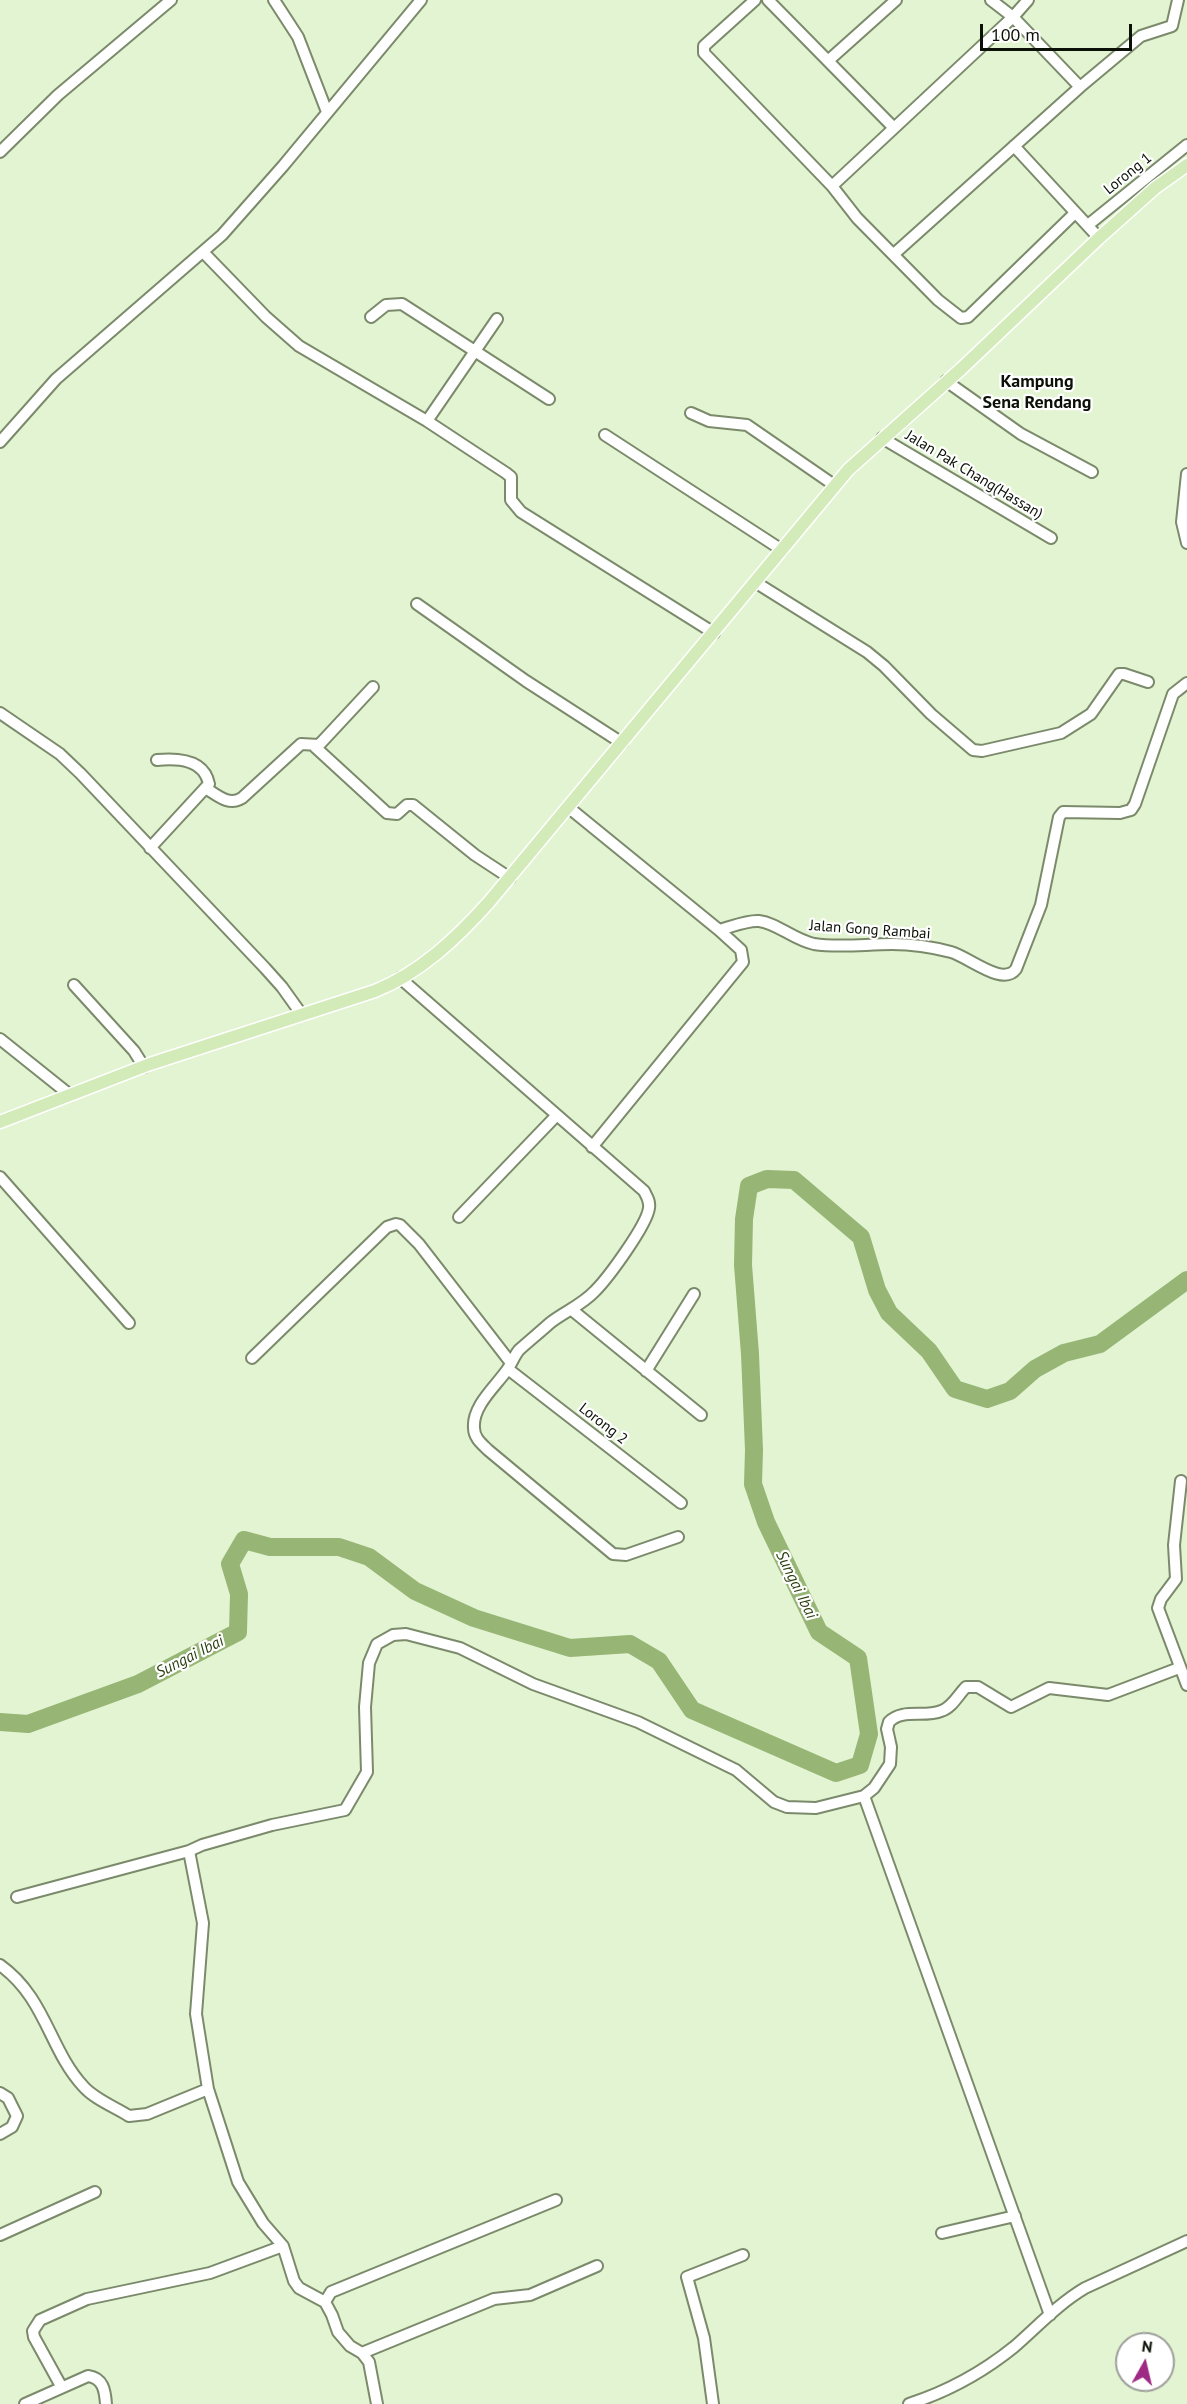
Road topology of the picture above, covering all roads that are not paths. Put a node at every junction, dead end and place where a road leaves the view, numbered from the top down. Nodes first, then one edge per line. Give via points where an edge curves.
1 (171, 0) edge
2 (274, 0) edge
3 (421, 0) edge
4 (755, 0) edge
5 (768, 0) edge
6 (896, 0) edge
7 (991, 0) edge
8 (1028, 0) edge
9 (1178, 0) edge
10 (1013, 17) junction
11 (829, 60) junction
12 (1080, 87) junction
13 (327, 112) junction
14 (894, 128) junction
15 (1187, 145) edge
16 (1014, 146) junction
17 (0, 152) edge
18 (1187, 165) edge
19 (832, 186) junction
20 (1075, 213) junction
21 (1088, 225) junction
22 (1099, 238) junction
23 (203, 252) junction
24 (894, 254) junction
25 (371, 316) dead end
26 (497, 319) dead end
27 (475, 351) junction
28 (946, 381) junction
29 (549, 399) dead end
30 (691, 413) dead end
31 (427, 421) junction
32 (605, 435) dead end
33 (882, 438) junction
34 (0, 442) edge
35 (1092, 471) dead end
36 (1187, 474) edge
37 (834, 485) junction
38 (1051, 538) dead end
39 (1187, 543) edge
40 (782, 550) junction
41 (755, 582) junction
42 (417, 604) dead end
43 (714, 633) junction
44 (1148, 682) dead end
45 (1187, 683) edge
46 (373, 687) dead end
47 (0, 712) edge
48 (622, 743) junction
49 (314, 746) junction
50 (157, 760) dead end
51 (207, 789) junction
52 (568, 807) junction
53 (150, 848) junction
54 (510, 878) junction
55 (719, 930) junction
56 (400, 978) junction
57 (74, 985) dead end
58 (302, 1015) junction
59 (0, 1039) edge
60 (144, 1067) junction
61 (70, 1095) junction
62 (556, 1116) junction
63 (0, 1122) edge
64 (592, 1147) junction
65 (0, 1177) edge
66 (459, 1217) dead end
67 (694, 1294) dead end
68 (572, 1310) junction
69 (129, 1323) dead end
70 (252, 1358) dead end
71 (510, 1366) junction
72 (646, 1371) junction
73 (701, 1415) dead end
74 (1181, 1481) dead end
75 (681, 1503) dead end
76 (678, 1537) dead end
77 (1179, 1668) junction
78 (1187, 1685) edge
79 (864, 1796) junction
80 (189, 1851) junction
81 (17, 1897) dead end
82 (0, 1965) edge
83 (208, 2089) junction
84 (0, 2092) edge
85 (0, 2134) edge
86 (95, 2192) dead end
87 (556, 2200) dead end
88 (1015, 2216) junction
89 (942, 2233) dead end
90 (0, 2235) edge
91 (1187, 2241) edge
92 (283, 2246) junction
93 (743, 2255) dead end
94 (597, 2266) dead end
95 (325, 2302) junction
96 (1050, 2315) junction
97 (362, 2353) junction
98 (61, 2386) junction
99 (25, 2404) edge
100 (106, 2404) edge
101 (377, 2404) edge
102 (713, 2404) edge
103 (909, 2404) edge

1 - 17 street via 71,84
2 - 13 street via 296,31
3 - 13 street
4 - 19 street via 704,46 704,53
5 - 11 street
6 - 11 street
7 - 10 street
8 - 10 street
9 - 12 street via 1173,26 1141,36
10 - 12 street
10 - 14 street
11 - 14 street
12 - 16 street
13 - 23 street via 239,217
14 - 19 street
15 - 21 street, Lorong 1
16 - 20 street
16 - 24 street
18 - 22 main road
19 - 24 street via 845,205
20 - 21 street
20 - 24 street via 965,319 938,300
21 - 22 street
22 - 28 main road
23 - 31 street via 291,340
23 - 34 street via 56,378
25 - 27 street via 386,305 402,304
26 - 27 street
27 - 29 street
27 - 31 street
28 - 33 main road
28 - 35 street via 1021,434
30 - 37 street via 709,421 747,425
31 - 43 street via 511,477 512,500 521,512
32 - 40 street
33 - 37 main road
33 - 38 street, Jalan Pak Chang(Hassan)
36 - 39 street via 1182,522
37 - 40 main road
40 - 41 main road
41 - 43 main road
41 - 44 street via 867,652 974,750 1061,733 1091,714 1119,674
42 - 48 street
43 - 48 main road
45 - 55 street, Jalan Gong Rambai via 1173,694 1131,810 1063,812 1059,817 1041,905 1013,973 1001,976 962,955 920,946 804,942 761,921
46 - 49 street
47 - 53 street via 72,764
48 - 52 main road
49 - 51 street via 301,744 236,802
49 - 54 street via 387,813 397,814 413,805
50 - 51 street via 176,758 195,764 208,777
51 - 53 street
52 - 54 main road
52 - 55 street
53 - 58 street via 275,978
54 - 56 main road via 452,940
55 - 64 street via 741,950 742,962
56 - 58 main road via 375,991
56 - 62 street
57 - 60 street
58 - 60 main road
59 - 61 street
60 - 61 main road
61 - 63 main road
62 - 64 street
62 - 66 street
64 - 68 street via 644,1191 649,1210 610,1273 595,1292
65 - 69 street
67 - 72 street
68 - 71 street via 518,1352
68 - 72 street
70 - 71 street, Lorong 2 via 387,1227 396,1224 419,1244
71 - 75 street, Lorong 2
71 - 76 street via 477,1413 473,1425 479,1441 613,1554 626,1555
72 - 73 street
74 - 77 street via 1174,1545 1176,1580 1158,1608
77 - 78 street
77 - 79 street via 1108,1695 1049,1688 1011,1707 978,1687 966,1687 941,1712 899,1715 889,1722 890,1764
79 - 80 street via 816,1808 787,1807 774,1802 736,1770 638,1722 533,1684 460,1648 406,1634 388,1636 377,1644 369,1663 365,1777 348,1807
79 - 88 street
80 - 81 street
80 - 83 street via 203,1923 196,2014
82 - 83 street via 28,1993 82,2086 129,2116 147,2114
83 - 92 street via 238,2182 263,2223
84 - 85 street via 18,2116 12,2127
86 - 90 street
87 - 95 street via 332,2292
88 - 89 street
88 - 96 street
91 - 96 street via 1085,2288
92 - 95 street via 299,2288
92 - 98 street via 210,2273 87,2299 40,2320 34,2337
93 - 102 street via 687,2277 704,2338
94 - 97 street via 530,2295 494,2299
95 - 97 street via 338,2332
96 - 103 street via 986,2367 937,2395
97 - 101 street via 369,2362
98 - 99 street
98 - 100 street via 94,2377 104,2386

